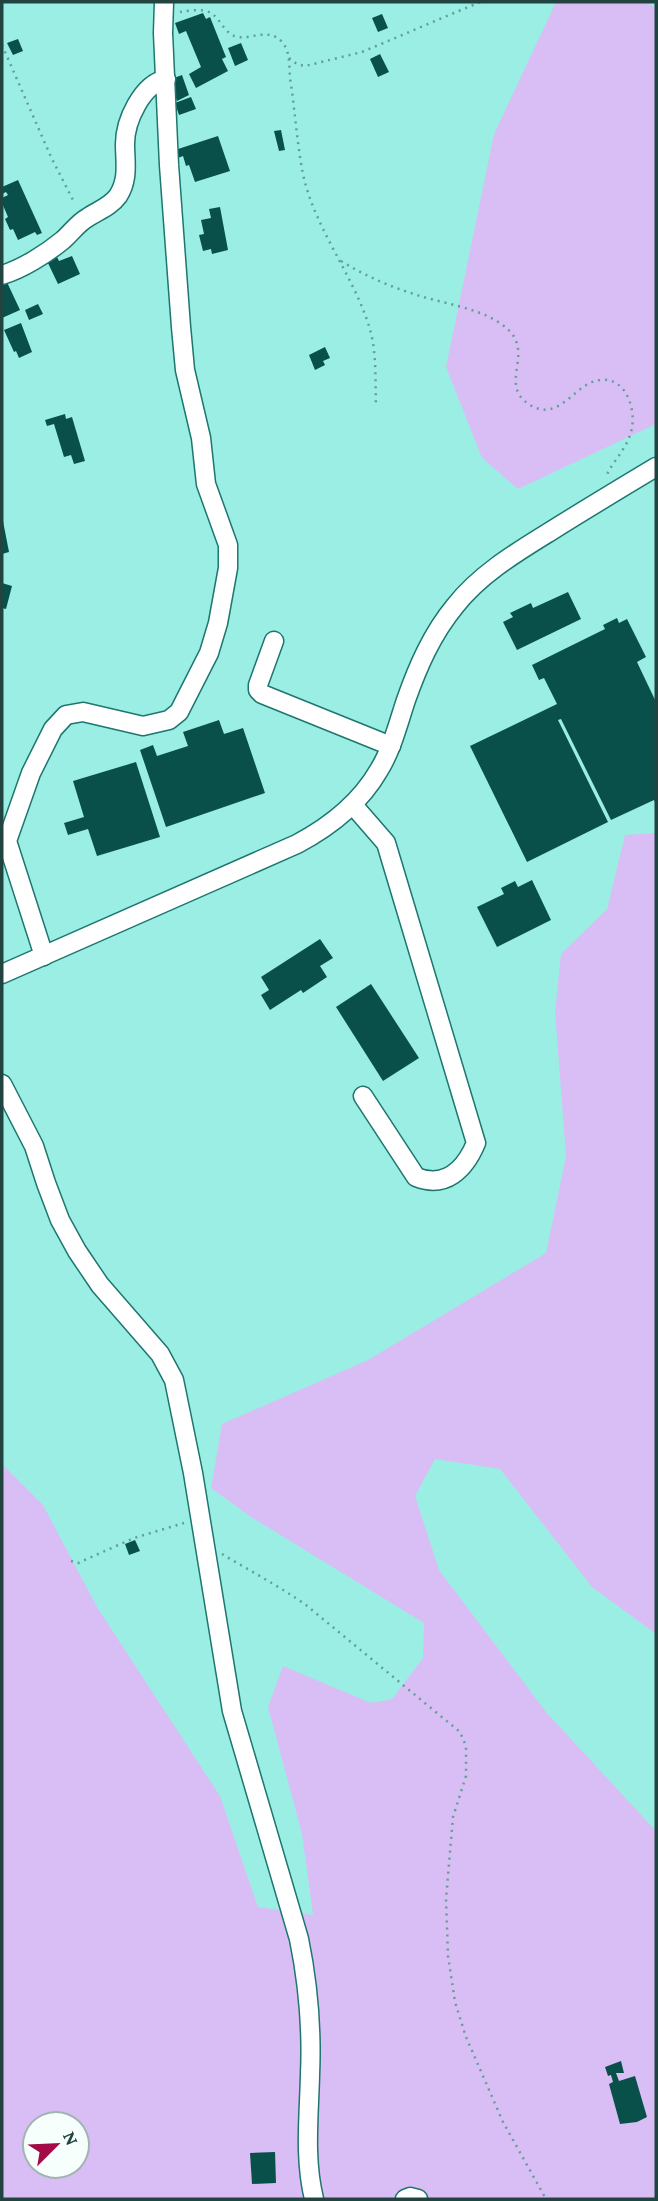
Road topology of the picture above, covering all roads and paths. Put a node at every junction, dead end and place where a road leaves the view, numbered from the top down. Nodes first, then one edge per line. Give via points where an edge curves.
1 (481, 2) edge
2 (163, 7) edge
3 (2, 45) edge
4 (289, 58) junction
5 (166, 79) junction
6 (85, 218) junction
7 (341, 261) junction
8 (2, 275) edge
9 (376, 405) dead end
10 (656, 467) edge
11 (613, 493) junction
12 (274, 641) dead end
13 (391, 746) junction
14 (353, 805) junction
15 (44, 956) junction
16 (2, 974) edge
17 (2, 1084) edge
18 (363, 1096) dead end
19 (200, 1516) junction
20 (205, 1542) junction
21 (71, 1561) dead end
22 (314, 2199) edge
23 (405, 2199) edge
24 (418, 2199) edge
25 (546, 2199) edge

1 - 4 path via 362,52 305,66
2 - 4 path via 209,12 230,35 241,38 261,34 277,38
2 - 5 street
3 - 6 path via 51,157
4 - 7 path via 302,171 315,210
5 - 6 street via 149,86 131,116 124,183 117,198
5 - 15 street via 186,370 206,484 228,545 228,568 209,653 180,712 144,726 74,712 59,720 31,773 7,841
6 - 8 street via 45,253
7 - 9 path via 370,329
7 - 11 path via 385,283 503,325 515,336 520,350 515,380 519,394 538,410 562,406 588,384 615,382 628,395 633,413 631,434 608,472
10 - 11 street
11 - 13 street via 498,566 456,603 417,670
12 - 13 street via 258,685 262,695
13 - 14 street
14 - 15 street via 297,844
14 - 18 street via 386,843 476,1143 468,1160 441,1180 428,1182 416,1177
15 - 16 street
17 - 19 street via 34,1146 77,1251 169,1367
19 - 20 street
19 - 21 path via 78,1563
20 - 22 street via 232,1711 304,1967 310,2073 307,2148
20 - 25 path via 306,1605 460,1732 466,1746 466,1776 453,1817 446,1899 455,2002 503,2122
23 - 24 street

